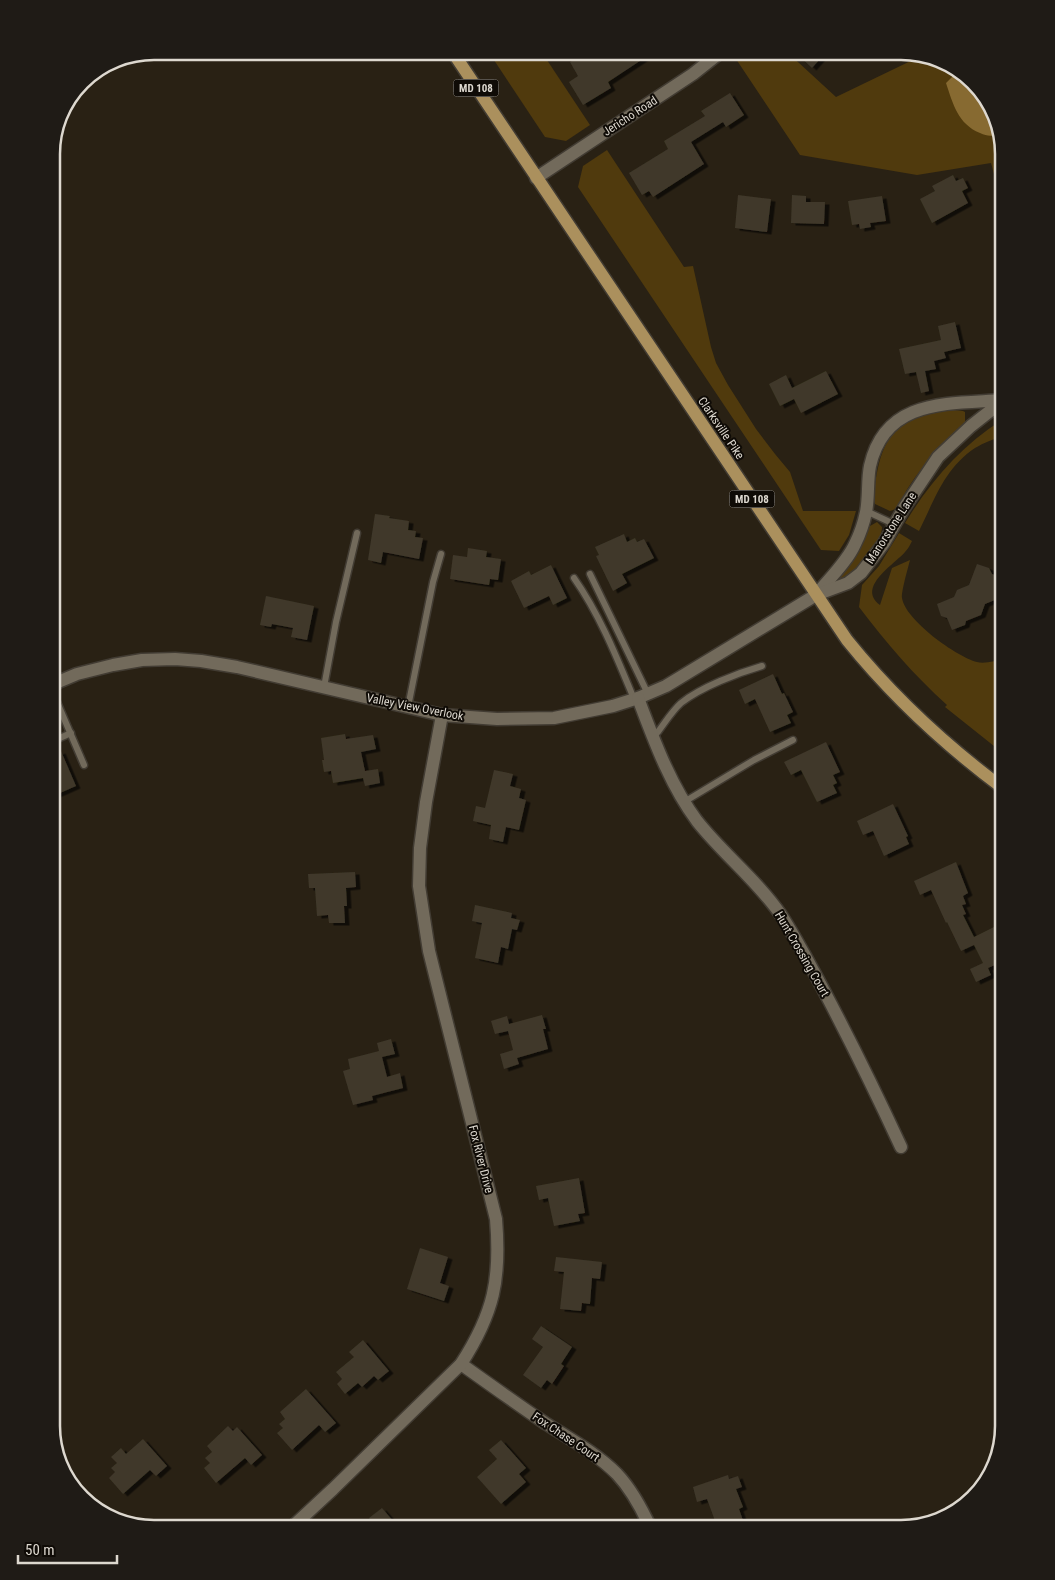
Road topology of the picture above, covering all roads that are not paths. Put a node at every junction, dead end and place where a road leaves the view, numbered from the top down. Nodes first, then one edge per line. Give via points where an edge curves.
1 (458, 60) edge
2 (713, 60) edge
3 (536, 178) junction
4 (995, 401) edge
5 (995, 407) edge
6 (866, 511) junction
7 (894, 524) junction
8 (357, 533) dead end
9 (441, 554) dead end
10 (590, 574) dead end
11 (574, 578) dead end
12 (816, 595) junction
13 (762, 666) dead end
14 (60, 682) edge
15 (324, 687) junction
16 (640, 697) junction
17 (60, 706) edge
18 (408, 707) junction
19 (442, 715) junction
20 (72, 733) junction
21 (653, 736) junction
22 (60, 738) edge
23 (793, 740) dead end
24 (84, 765) dead end
25 (995, 782) edge
26 (684, 802) junction
27 (901, 1147) dead end
28 (461, 1364) junction
29 (300, 1520) edge
30 (647, 1520) edge

1 - 3 main road, Clarksville Pike / MD 108
2 - 3 street, Jericho Road
3 - 12 main road, Clarksville Pike / MD 108
4 - 6 street, Manorstone Lane via 930,406 903,416 874,452
5 - 7 street, Manorstone Lane via 938,457
6 - 7 lane
6 - 12 street, Manorstone Lane via 854,545
7 - 12 street, Manorstone Lane via 861,573 848,583
8 - 15 lane
9 - 18 lane
10 - 16 lane
11 - 16 lane
12 - 16 street, Valley View Overlook via 684,676
12 - 25 main road, Clarksville Pike / MD 108 via 847,640 894,695 933,732
13 - 21 lane via 741,672 692,696 680,704
14 - 15 street, Valley View Overlook via 113,665 175,659 237,667
15 - 18 street, Valley View Overlook
16 - 19 street, Valley View Overlook via 554,718
16 - 21 street, Hunt Crossing Court
17 - 20 lane
18 - 19 street, Valley View Overlook
19 - 28 street, Fox River Drive via 420,848 420,893 429,951 496,1219 498,1247 493,1297 474,1343
20 - 22 lane
20 - 24 lane
21 - 26 street, Hunt Crossing Court
23 - 26 lane
26 - 27 street, Hunt Crossing Court via 712,839 766,895 794,936 857,1053
28 - 29 street, Fox River Drive
28 - 30 street, Fox Chase Court via 596,1456 631,1490

